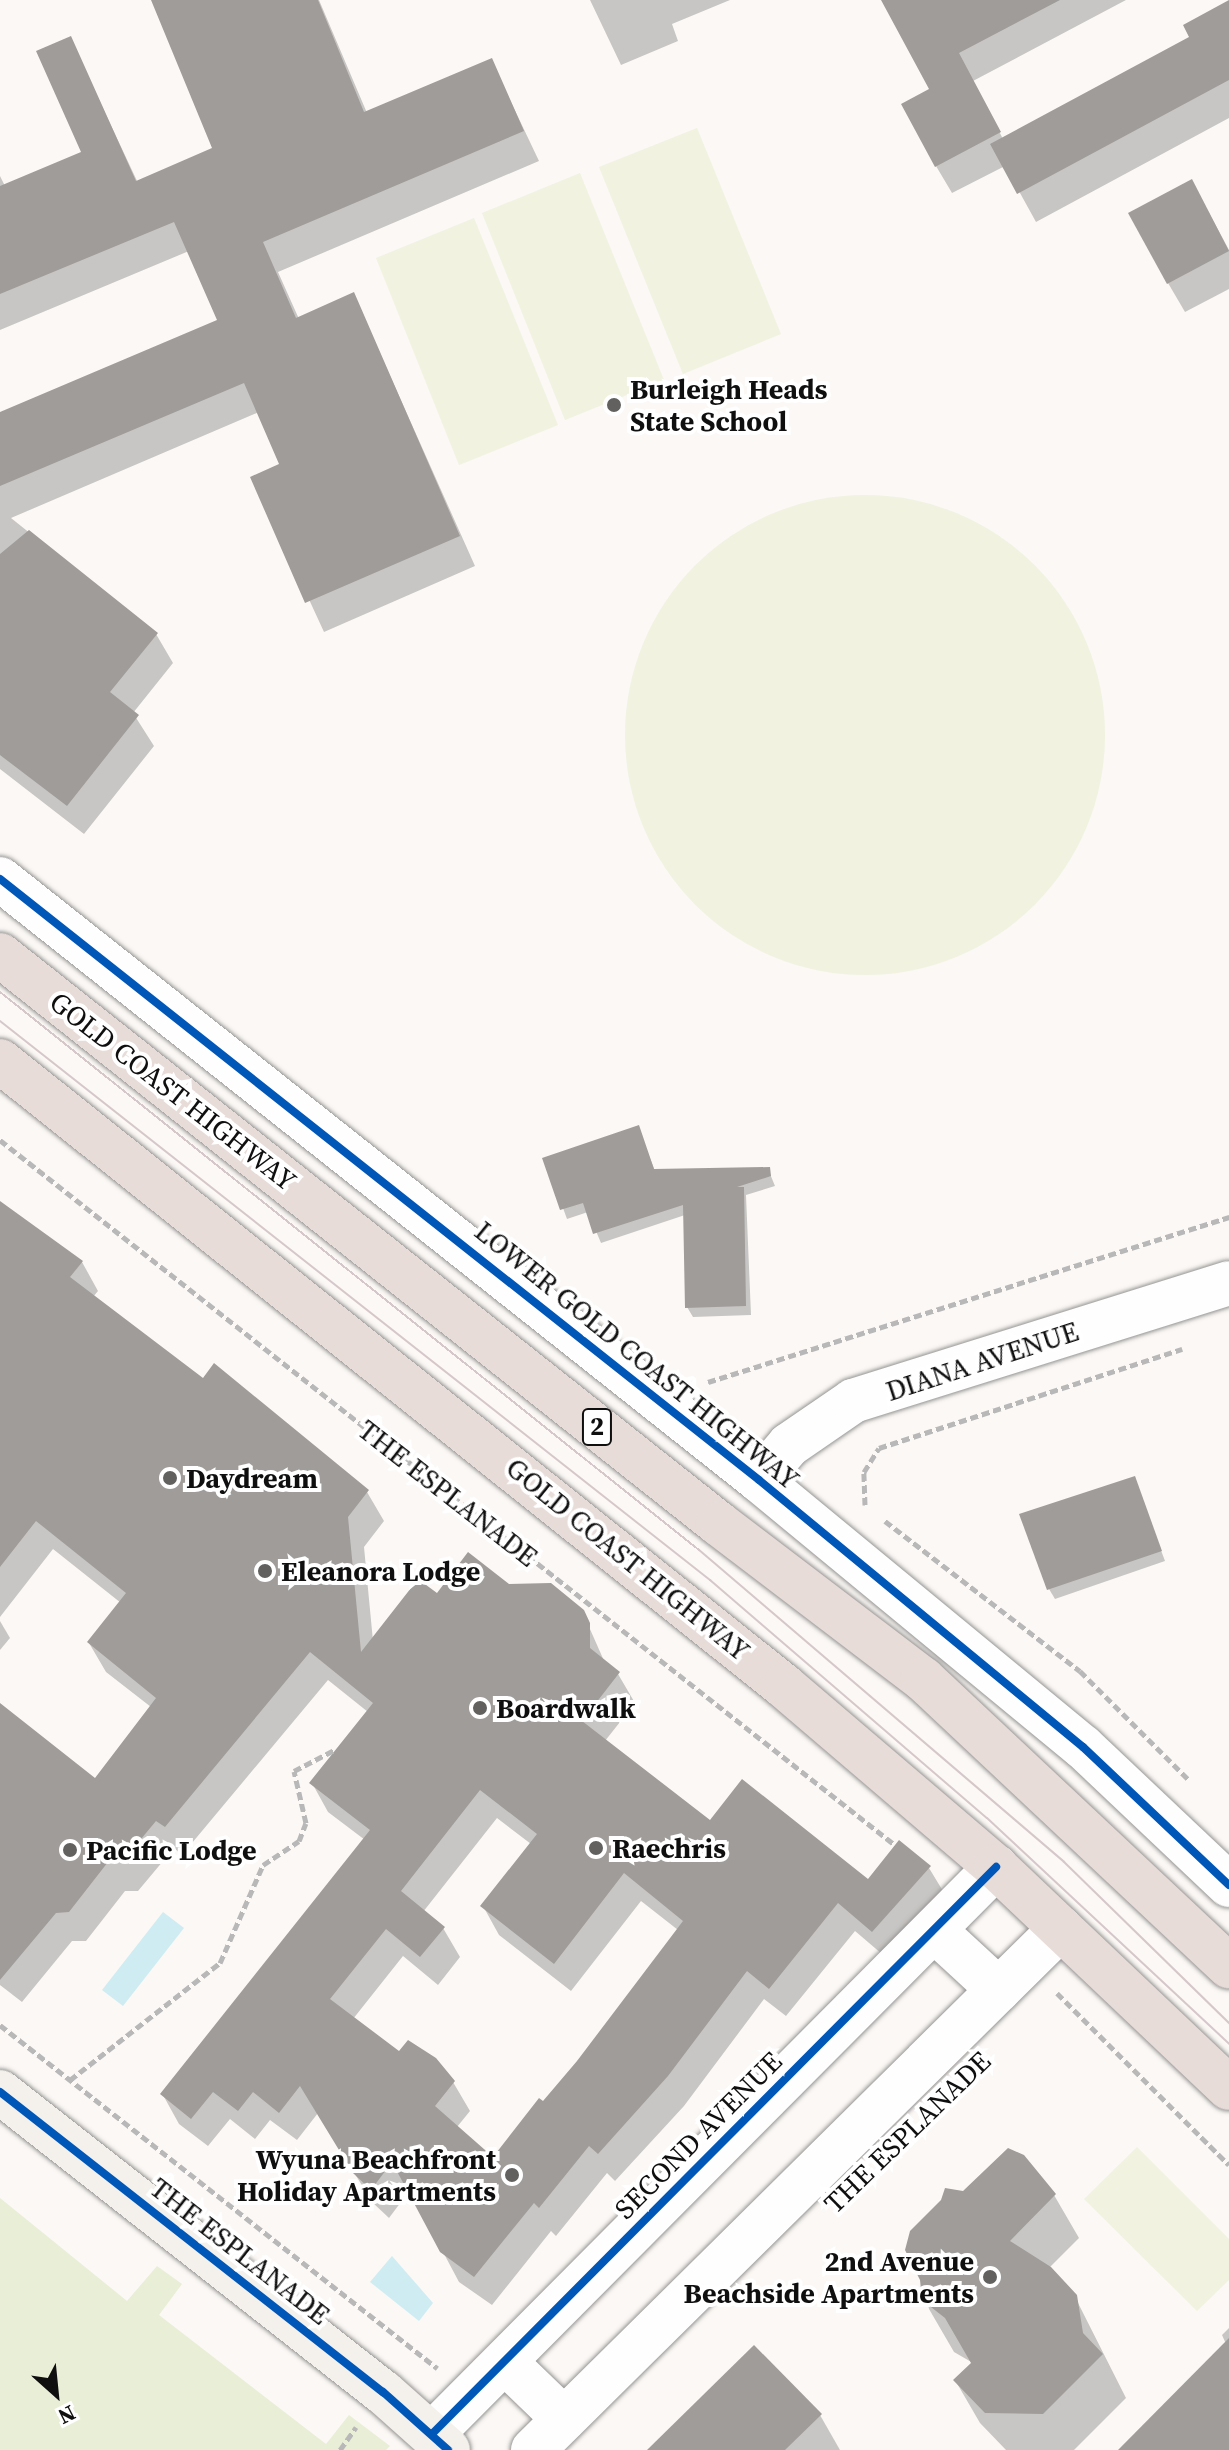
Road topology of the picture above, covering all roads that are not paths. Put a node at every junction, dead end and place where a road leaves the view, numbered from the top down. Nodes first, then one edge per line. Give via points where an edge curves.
1 (0, 879) edge
2 (0, 955) edge
3 (0, 1061) edge
4 (1229, 1283) edge
5 (759, 1480) junction
6 (996, 1867) junction
7 (1229, 1885) edge
8 (1061, 1928) junction
9 (934, 1930) junction
10 (1229, 1966) edge
11 (999, 1990) junction
12 (1229, 2088) edge
13 (0, 2092) edge
14 (505, 2362) junction
15 (564, 2419) junction
16 (440, 2442) edge
17 (533, 2450) edge

1 - 5 street, LOWER GOLD COAST HIGHWAY
2 - 10 highway, GOLD COAST HIGHWAY / 2 via 923,1679
3 - 6 highway, GOLD COAST HIGHWAY via 600,1535
4 - 5 street, DIANA AVENUE via 853,1401 789,1445
5 - 7 street, LOWER GOLD COAST HIGHWAY via 1083,1747
6 - 8 highway, GOLD COAST HIGHWAY
6 - 9 street, SECOND AVENUE
8 - 11 street
8 - 12 highway, GOLD COAST HIGHWAY
9 - 11 street
9 - 14 street, SECOND AVENUE
11 - 15 street
13 - 16 street, THE ESPLANADE
14 - 15 street
14 - 16 street, SECOND AVENUE
15 - 17 street

